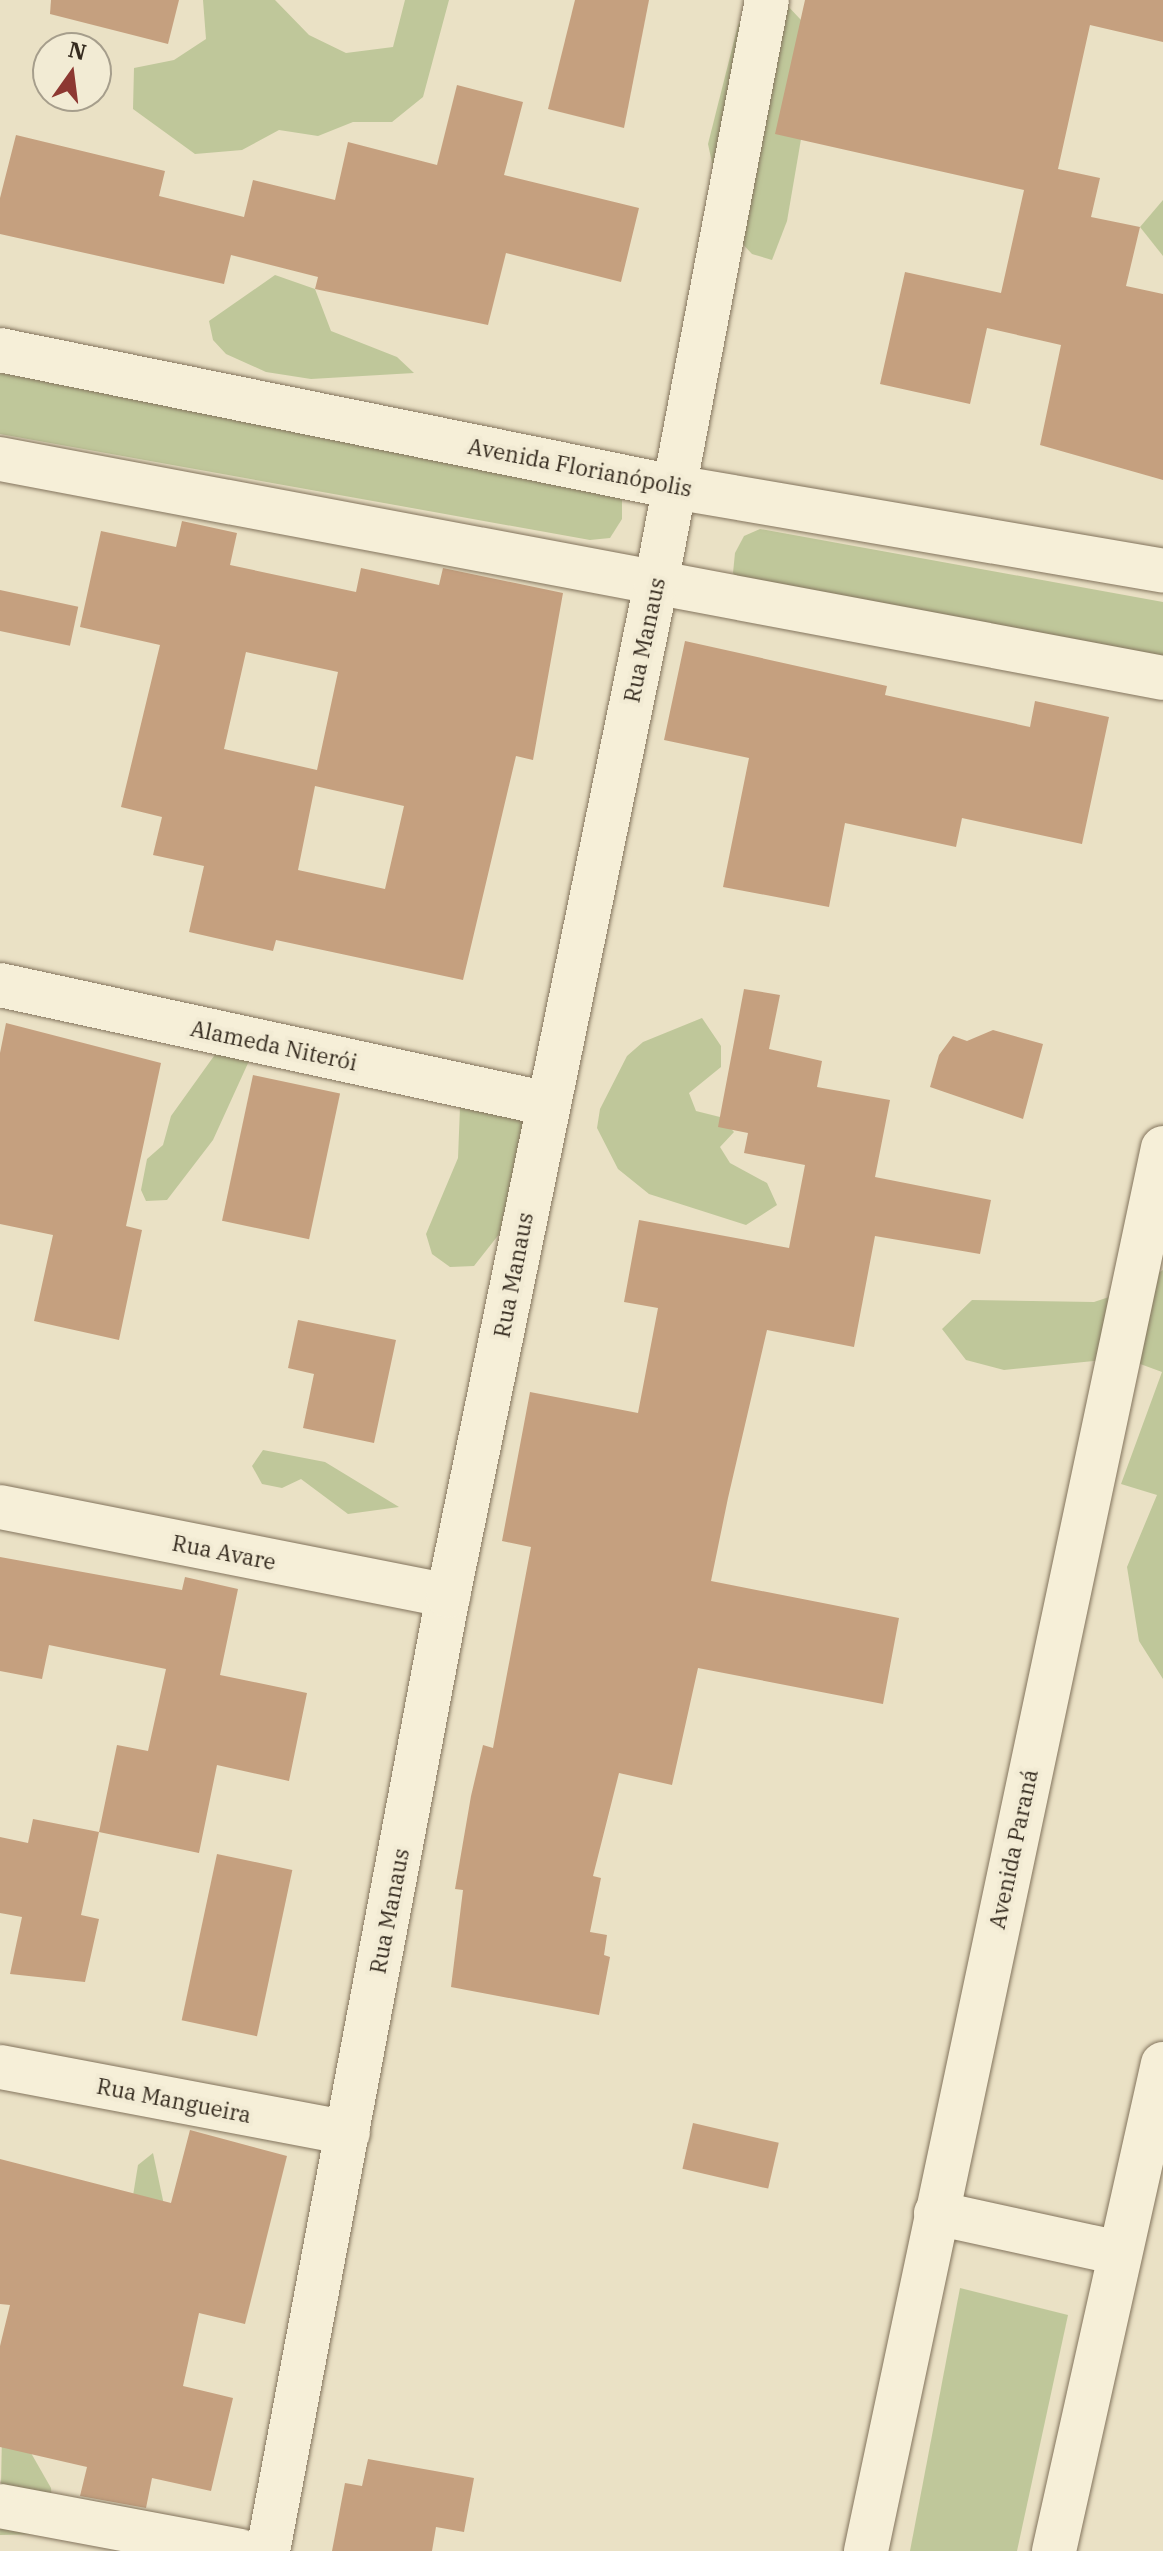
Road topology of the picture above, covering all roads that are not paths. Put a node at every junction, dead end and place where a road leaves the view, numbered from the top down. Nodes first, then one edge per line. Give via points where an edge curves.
1 (767, 0) edge
2 (0, 350) edge
3 (0, 459) edge
4 (674, 487) junction
5 (1163, 571) edge
6 (656, 584) junction
7 (1163, 678) edge
8 (0, 985) edge
9 (548, 1104) junction
10 (1163, 1148) edge
11 (0, 1507) edge
12 (448, 1596) junction
13 (1163, 2064) edge
14 (0, 2067) edge
15 (348, 2133) junction
16 (936, 2213) junction
17 (1119, 2253) junction
18 (0, 2506) edge
19 (240, 2551) edge
20 (268, 2551) edge
21 (866, 2551) edge
22 (1054, 2551) edge

1 - 4 street, Rua Manaus
2 - 4 street, Avenida Florianópolis
3 - 6 street
4 - 5 street, Avenida Florianópolis
4 - 6 street, Rua Manaus
6 - 7 street
6 - 9 street, Rua Manaus
8 - 9 street, Alameda Niterói
9 - 12 street, Rua Manaus
10 - 16 street, Avenida Paraná
11 - 12 street, Rua Avare
12 - 15 street, Rua Manaus
13 - 17 street
14 - 15 street, Rua Mangueira
15 - 20 street, Rua Manaus
16 - 17 street
16 - 21 street, Avenida Paraná
17 - 22 street
18 - 19 street

